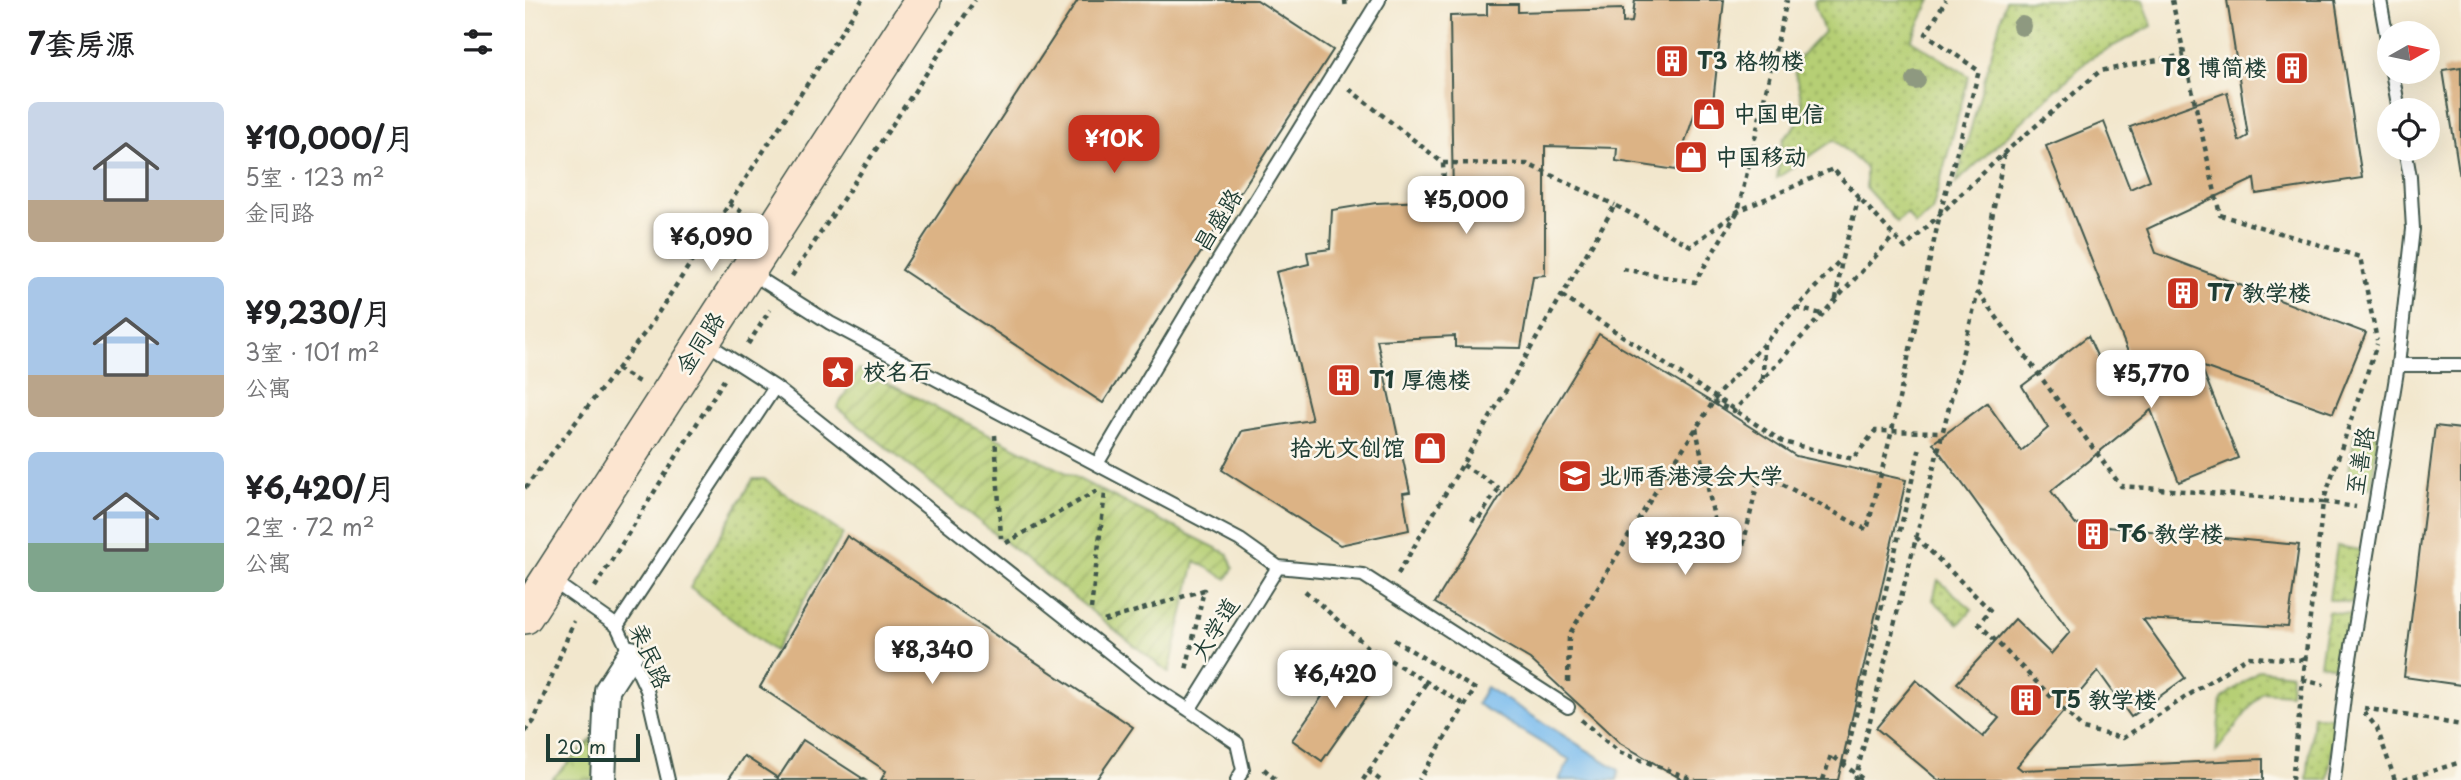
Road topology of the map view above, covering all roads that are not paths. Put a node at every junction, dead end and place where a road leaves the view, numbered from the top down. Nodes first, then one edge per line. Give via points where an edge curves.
1 (923, 0) edge
2 (1379, 0) edge
3 (2380, 0) edge
4 (2384, 21) edge
5 (2407, 161) edge
6 (747, 270) junction
7 (702, 340) junction
8 (2398, 365) junction
9 (2461, 365) edge
10 (775, 387) junction
11 (1097, 464) junction
12 (1278, 567) junction
13 (550, 579) junction
14 (525, 616) edge
15 (617, 626) junction
16 (631, 653) junction
17 (1184, 707) junction
18 (1568, 707) road end
19 (603, 780) edge
20 (668, 780) edge
21 (1237, 780) edge
22 (2334, 780) edge

1 - 6 street, 金同路
2 - 11 lane, 昌盛路
3 - 4 lane
5 - 8 lane, 至善路 via 2413,229
6 - 7 street, 金同路
6 - 11 lane via 829,323
7 - 10 lane
7 - 13 street, 金同路
8 - 9 lane
8 - 22 lane, 至善路
10 - 15 lane
10 - 17 lane
11 - 12 lane via 1240,540
12 - 17 lane, 大学道
12 - 18 lane via 1363,575
13 - 14 street, 金同路
13 - 15 lane, 亲民路
15 - 16 lane, 亲民路
16 - 19 street via 607,690
16 - 20 lane, 亲民路 via 647,690
17 - 21 lane via 1237,743 1243,770

